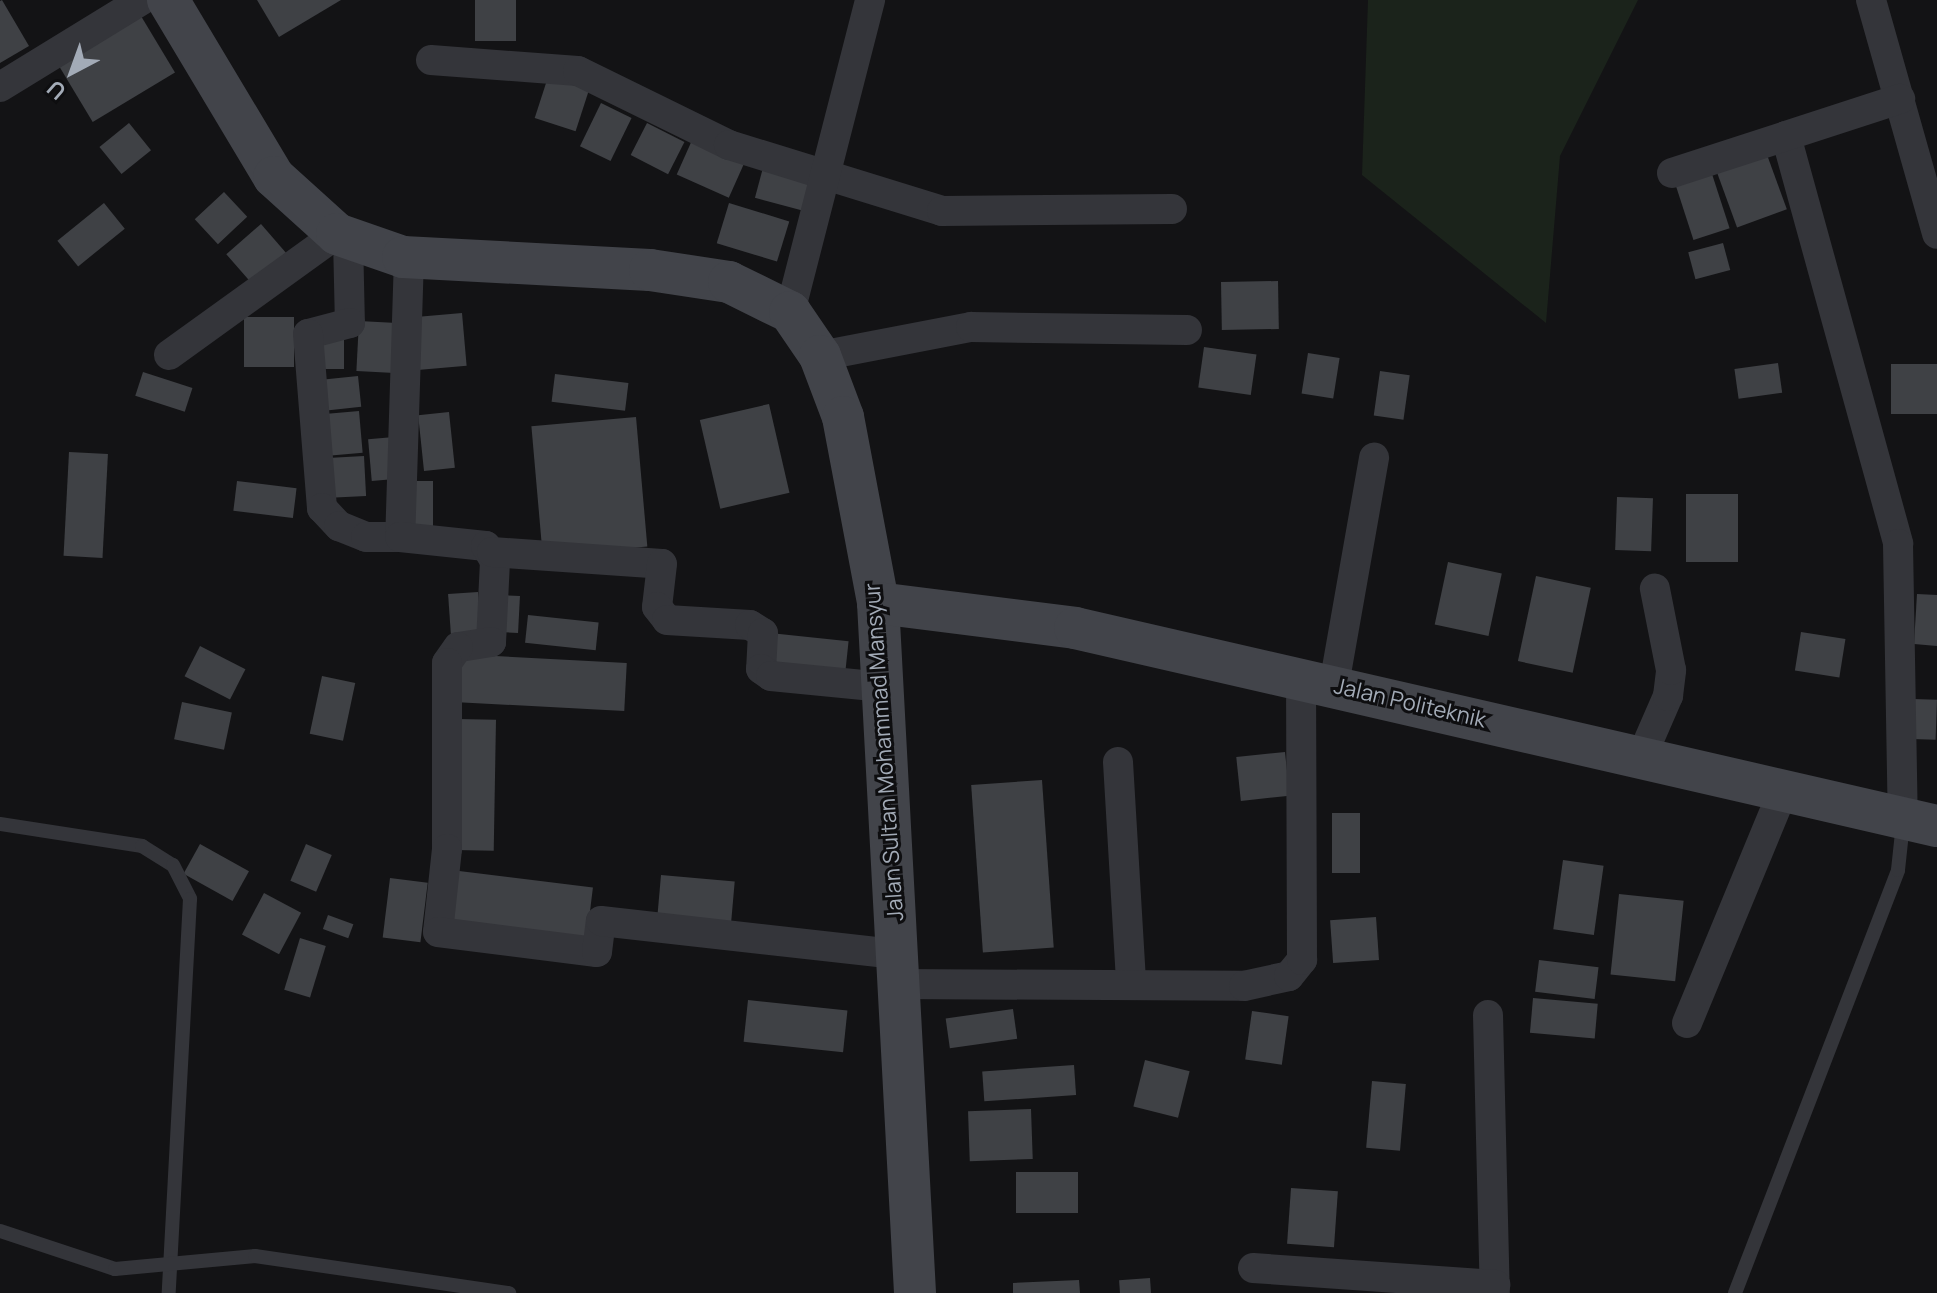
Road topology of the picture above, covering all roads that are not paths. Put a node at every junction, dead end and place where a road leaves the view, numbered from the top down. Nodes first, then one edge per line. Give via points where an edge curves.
1 (142, 0) edge
2 (168, 0) edge
3 (870, 0) edge
4 (1871, 0) edge
5 (431, 60) dead end
6 (0, 87) edge
7 (1900, 99) junction
8 (1786, 136) junction
9 (1928, 164) edge
10 (1672, 173) dead end
11 (830, 179) junction
12 (1172, 209) dead end
13 (1937, 234) edge
14 (342, 236) junction
15 (409, 257) junction
16 (790, 312) junction
17 (1187, 330) dead end
18 (169, 355) dead end
19 (820, 356) junction
20 (1374, 457) dead end
21 (400, 537) junction
22 (492, 552) junction
23 (1655, 589) dead end
24 (878, 603) junction
25 (1318, 681) junction
26 (883, 687) junction
27 (1641, 758) junction
28 (1118, 762) dead end
29 (1783, 791) junction
30 (0, 824) edge
31 (1920, 825) edge
32 (897, 969) junction
33 (1131, 983) junction
34 (1488, 1015) dead end
35 (1687, 1023) dead end
36 (0, 1231) edge
37 (166, 1266) junction
38 (1253, 1268) dead end
39 (1495, 1289) edge
40 (169, 1293) edge
41 (509, 1293) edge
42 (915, 1293) edge
43 (1735, 1293) edge

1 - 6 street
2 - 14 street, Jalan Sultan Mohammad Mansyur via 274,177
3 - 11 street
4 - 7 street
5 - 11 street via 578,71 729,145
7 - 8 street
7 - 9 street
8 - 10 street
8 - 31 street via 1898,544
9 - 13 street
11 - 12 street via 942,211
11 - 16 street
14 - 15 street, Jalan Sultan Mohammad Mansyur
14 - 18 street
14 - 21 street via 350,323 308,334 322,508 339,526 366,537
15 - 16 street, Jalan Sultan Mohammad Mansyur via 701,276 755,290
15 - 21 street
16 - 19 street, Jalan Sultan Mohammad Mansyur
17 - 19 street via 971,327
19 - 24 street, Jalan Sultan Mohammad Mansyur via 843,417
20 - 25 street
21 - 22 street
22 - 26 street via 662,564 657,607 667,620 750,625 763,633 761,669 771,676
22 - 32 street via 491,642 458,647 447,663 447,849 438,932 597,952 601,921
23 - 27 street via 1671,670 1668,696
24 - 25 street, Jalan Politeknik via 991,613
24 - 26 street, Jalan Sultan Mohammad Mansyur
25 - 27 street, Jalan Politeknik
25 - 33 street via 1302,960 1276,983
26 - 32 street, Jalan Sultan Mohammad Mansyur
27 - 29 street, Jalan Politeknik
28 - 33 street
29 - 31 street, Jalan Politeknik
29 - 35 street
30 - 37 lane via 142,846 173,865 190,899
31 - 43 lane
32 - 33 street
32 - 42 street, Jalan Sultan Mohammad Mansyur
34 - 39 street
36 - 37 lane via 115,1269
37 - 40 lane
37 - 41 lane via 271,1258
38 - 39 street

